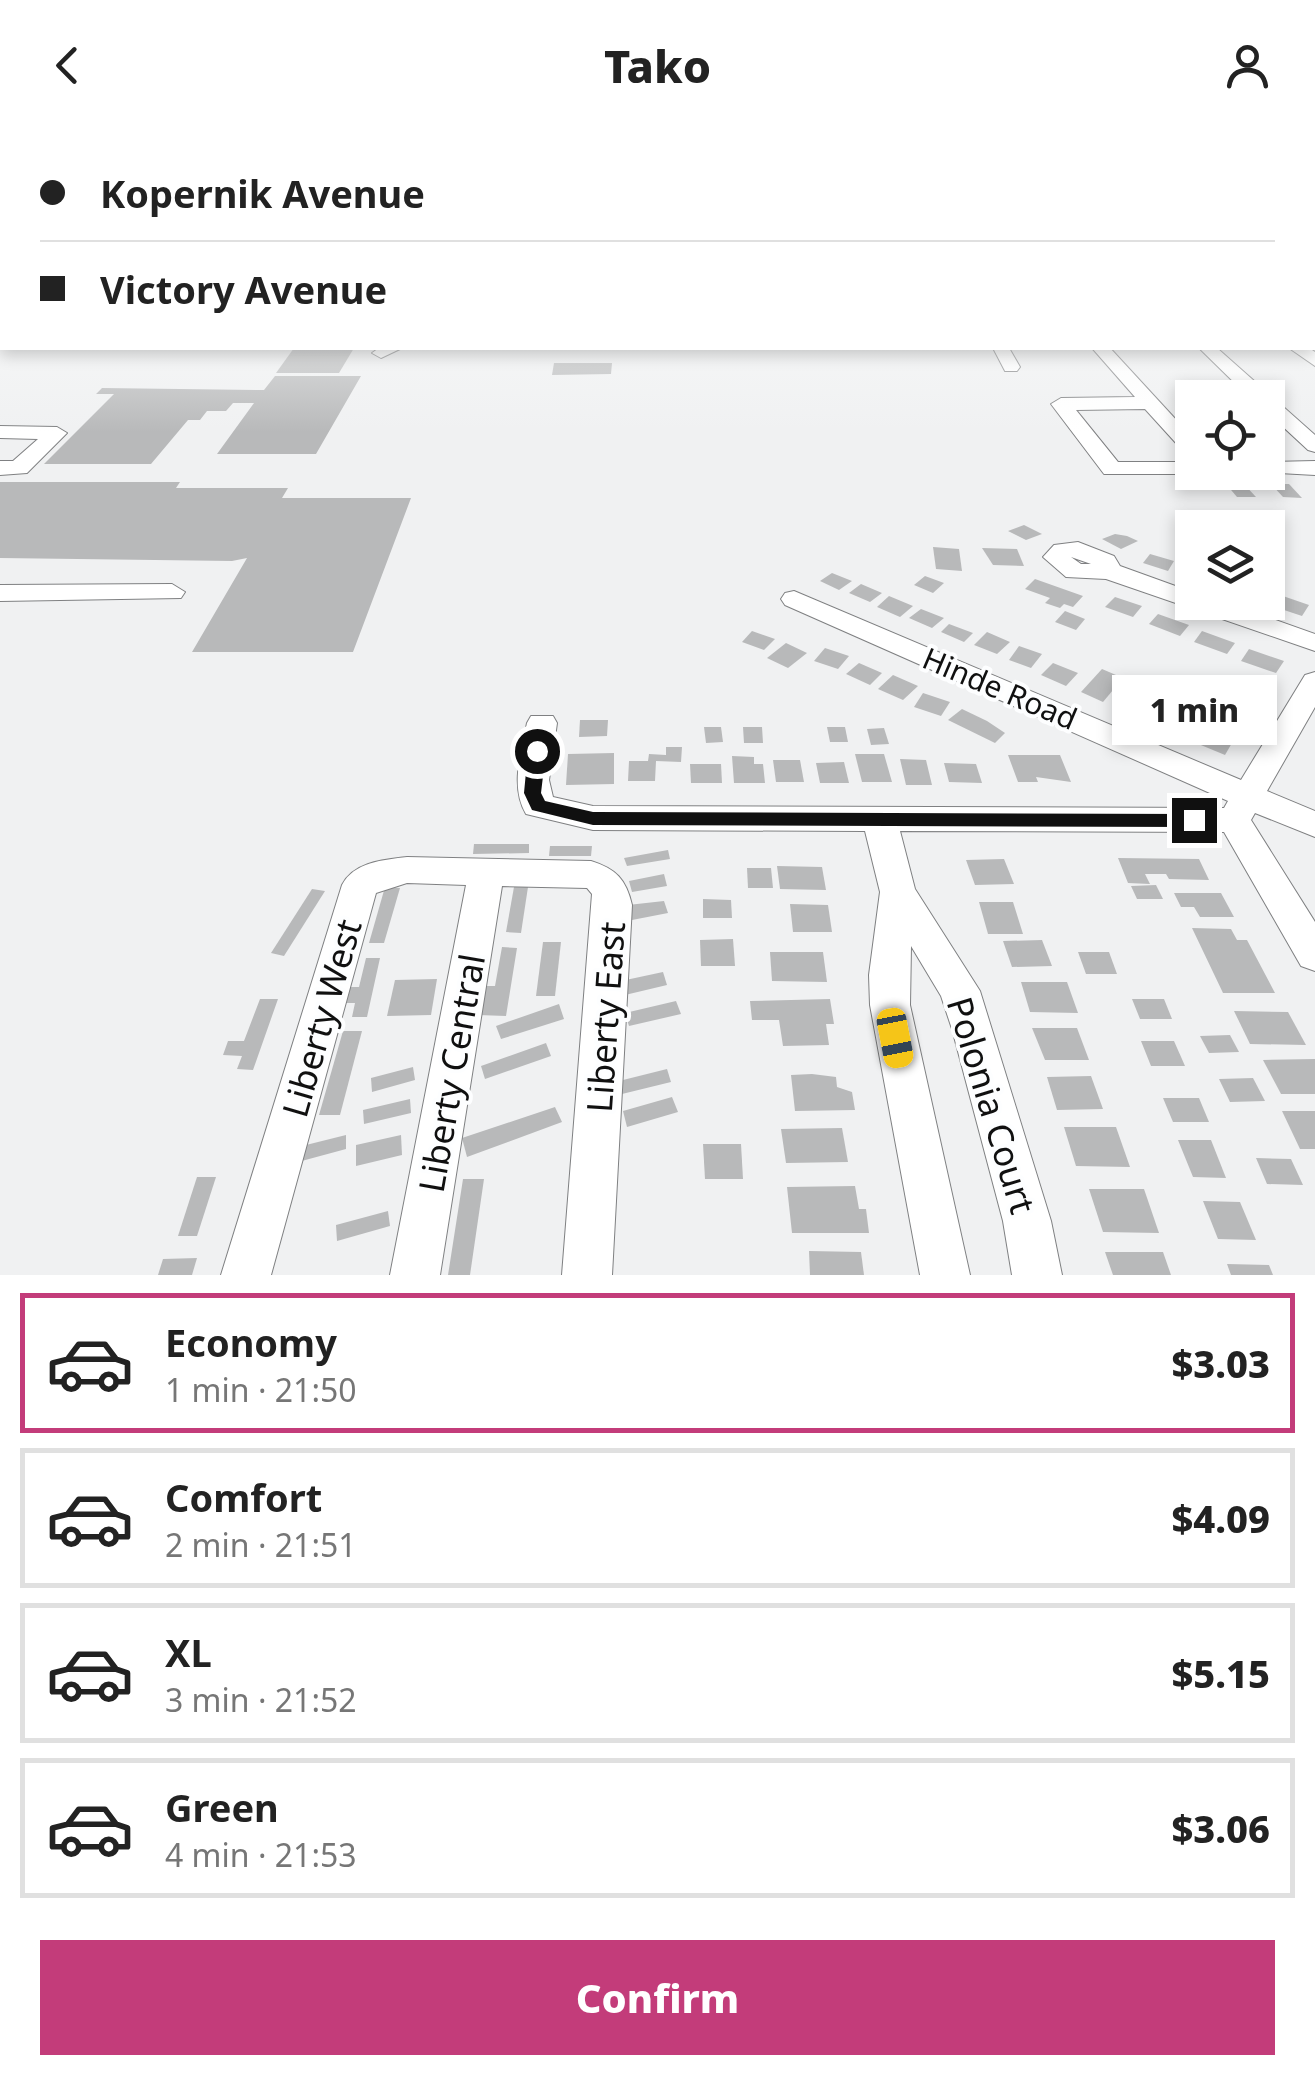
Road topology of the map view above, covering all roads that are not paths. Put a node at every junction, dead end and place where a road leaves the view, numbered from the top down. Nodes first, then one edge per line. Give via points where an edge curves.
1 (1001, 350) edge
2 (1103, 350) edge
3 (1209, 350) edge
4 (1011, 367) dead end
5 (1243, 380) edge
6 (1152, 404) junction
7 (1285, 418) edge
8 (1175, 430) edge
9 (0, 432) edge
10 (1315, 446) edge
11 (0, 450) edge
12 (38, 450) junction
13 (0, 468) edge
14 (1285, 468) edge
15 (1315, 468) edge
16 (1175, 469) edge
17 (1109, 571) dead end
18 (172, 592) dead end
19 (0, 593) edge
20 (1175, 595) edge
21 (794, 600) dead end
22 (1246, 620) edge
23 (1315, 644) edge
24 (1315, 680) edge
25 (542, 722) dead end
26 (1241, 808) junction
27 (880, 822) junction
28 (1315, 825) edge
29 (486, 872) junction
30 (898, 892) junction
31 (1315, 956) edge
32 (246, 1275) edge
33 (416, 1275) edge
34 (587, 1275) edge
35 (945, 1275) edge
36 (1037, 1275) edge

1 - 4 street
2 - 6 street
3 - 5 street
6 - 8 street
6 - 16 street via 1062,404 1112,468
7 - 10 street
9 - 12 street via 57,433
11 - 12 street
12 - 13 street via 19,468
14 - 15 street
17 - 20 street
18 - 19 street
21 - 26 street, Hinde Road
22 - 23 street
24 - 26 street
25 - 27 street via 532,780 538,806 593,818
26 - 27 street
26 - 28 street, Hinde Road
26 - 31 street
27 - 30 street, Polonia Court
29 - 32 street, Liberty West via 407,870 360,885
29 - 33 street, Liberty Central
29 - 34 street, Liberty East via 591,875 610,888
30 - 35 street, Polonia Court via 890,1005
30 - 36 street, Polonia Court via 960,991 1028,1221

